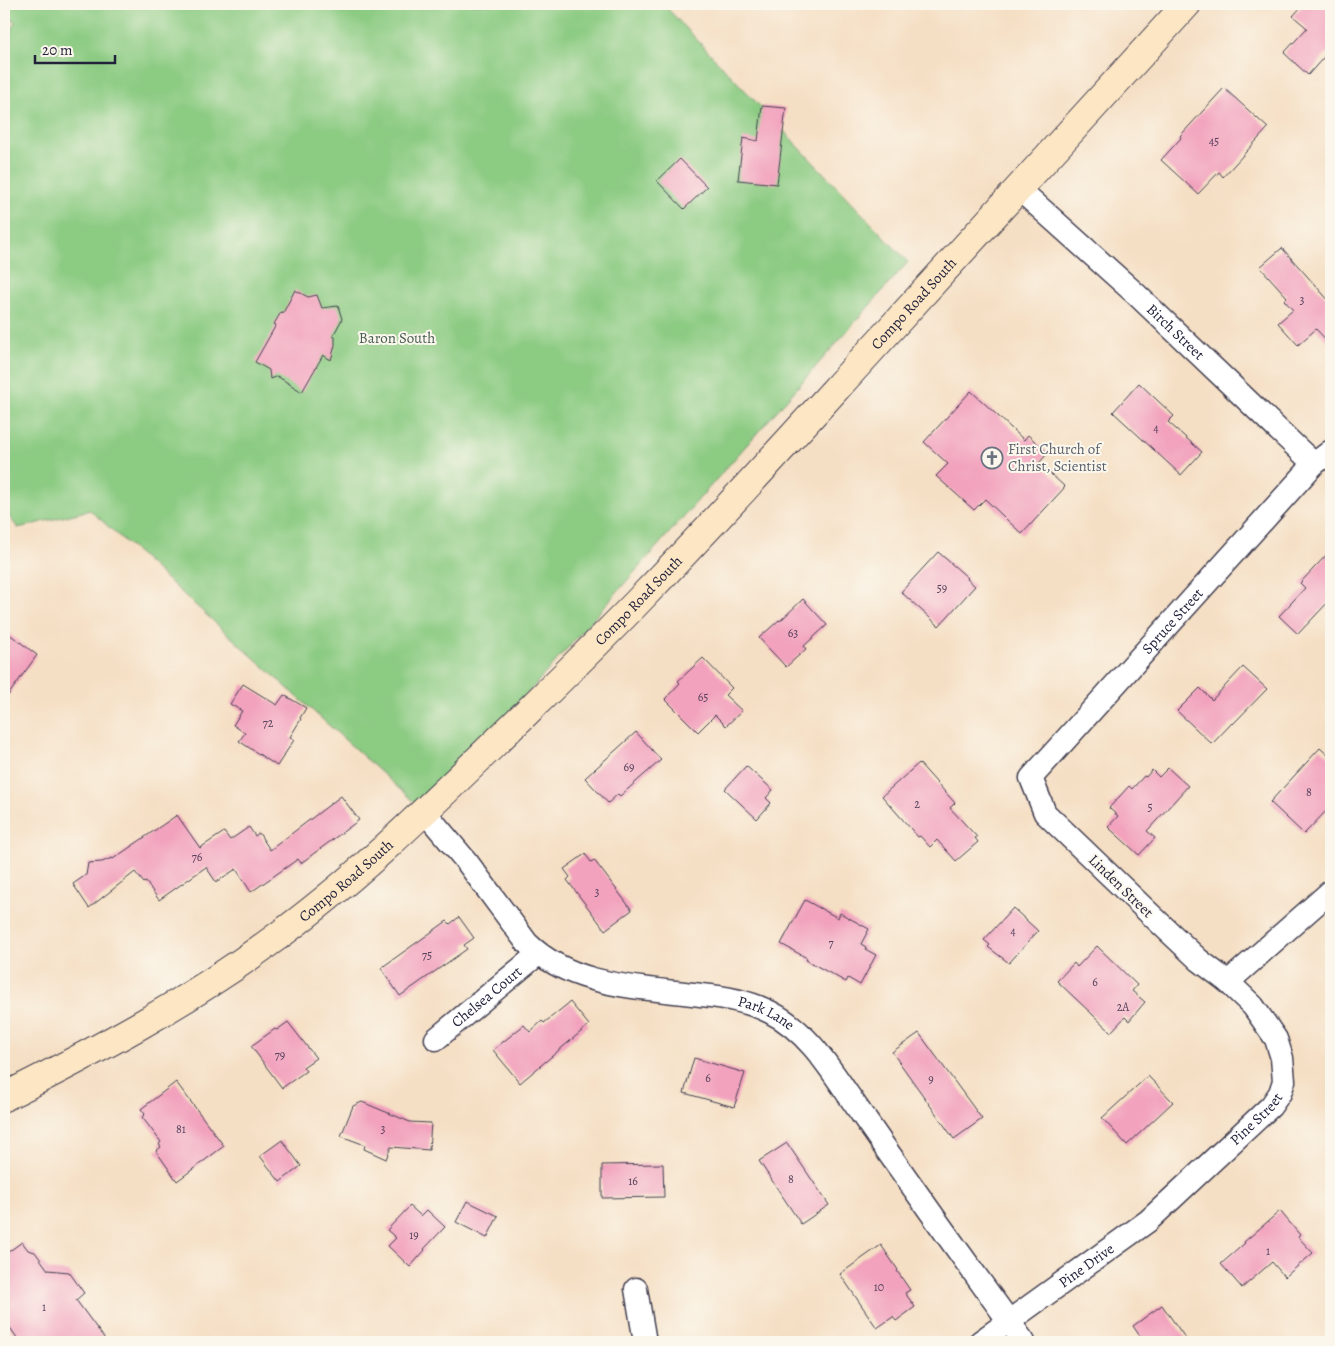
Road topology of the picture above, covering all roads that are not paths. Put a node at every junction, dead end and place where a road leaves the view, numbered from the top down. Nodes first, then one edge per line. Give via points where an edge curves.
1 (1187, 4) edge
2 (1018, 189) junction
3 (1323, 458) edge
4 (1030, 778) joint
5 (424, 812) junction
6 (1331, 891) edge
7 (538, 954) junction
8 (1228, 982) junction
9 (436, 1039) dead end
10 (4, 1097) edge
11 (1189, 1183) joint
12 (636, 1289) dead end
13 (1009, 1322) junction
14 (645, 1342) edge
15 (980, 1342) edge
16 (1024, 1342) edge

1 - 2 main road, Compo Road South
2 - 3 street, Birch Street
2 - 5 main road, Compo Road South via 648,592
3 - 4 street, Spruce Street
4 - 8 street, Linden Street via 1045,813 1199,960
5 - 7 street, Park Lane via 468,862
5 - 10 main road, Compo Road South via 335,892 236,966 141,1025
6 - 8 street
7 - 9 street, Chelsea Court
7 - 13 street, Park Lane via 574,973 596,980 741,1001 772,1013 793,1027 831,1070
8 - 11 street, Pine Street via 1252,1006 1276,1039 1284,1081 1270,1106
11 - 13 street, Pine Drive via 1148,1221
12 - 14 street
13 - 15 street, Pine Drive
13 - 16 street, Park Lane

